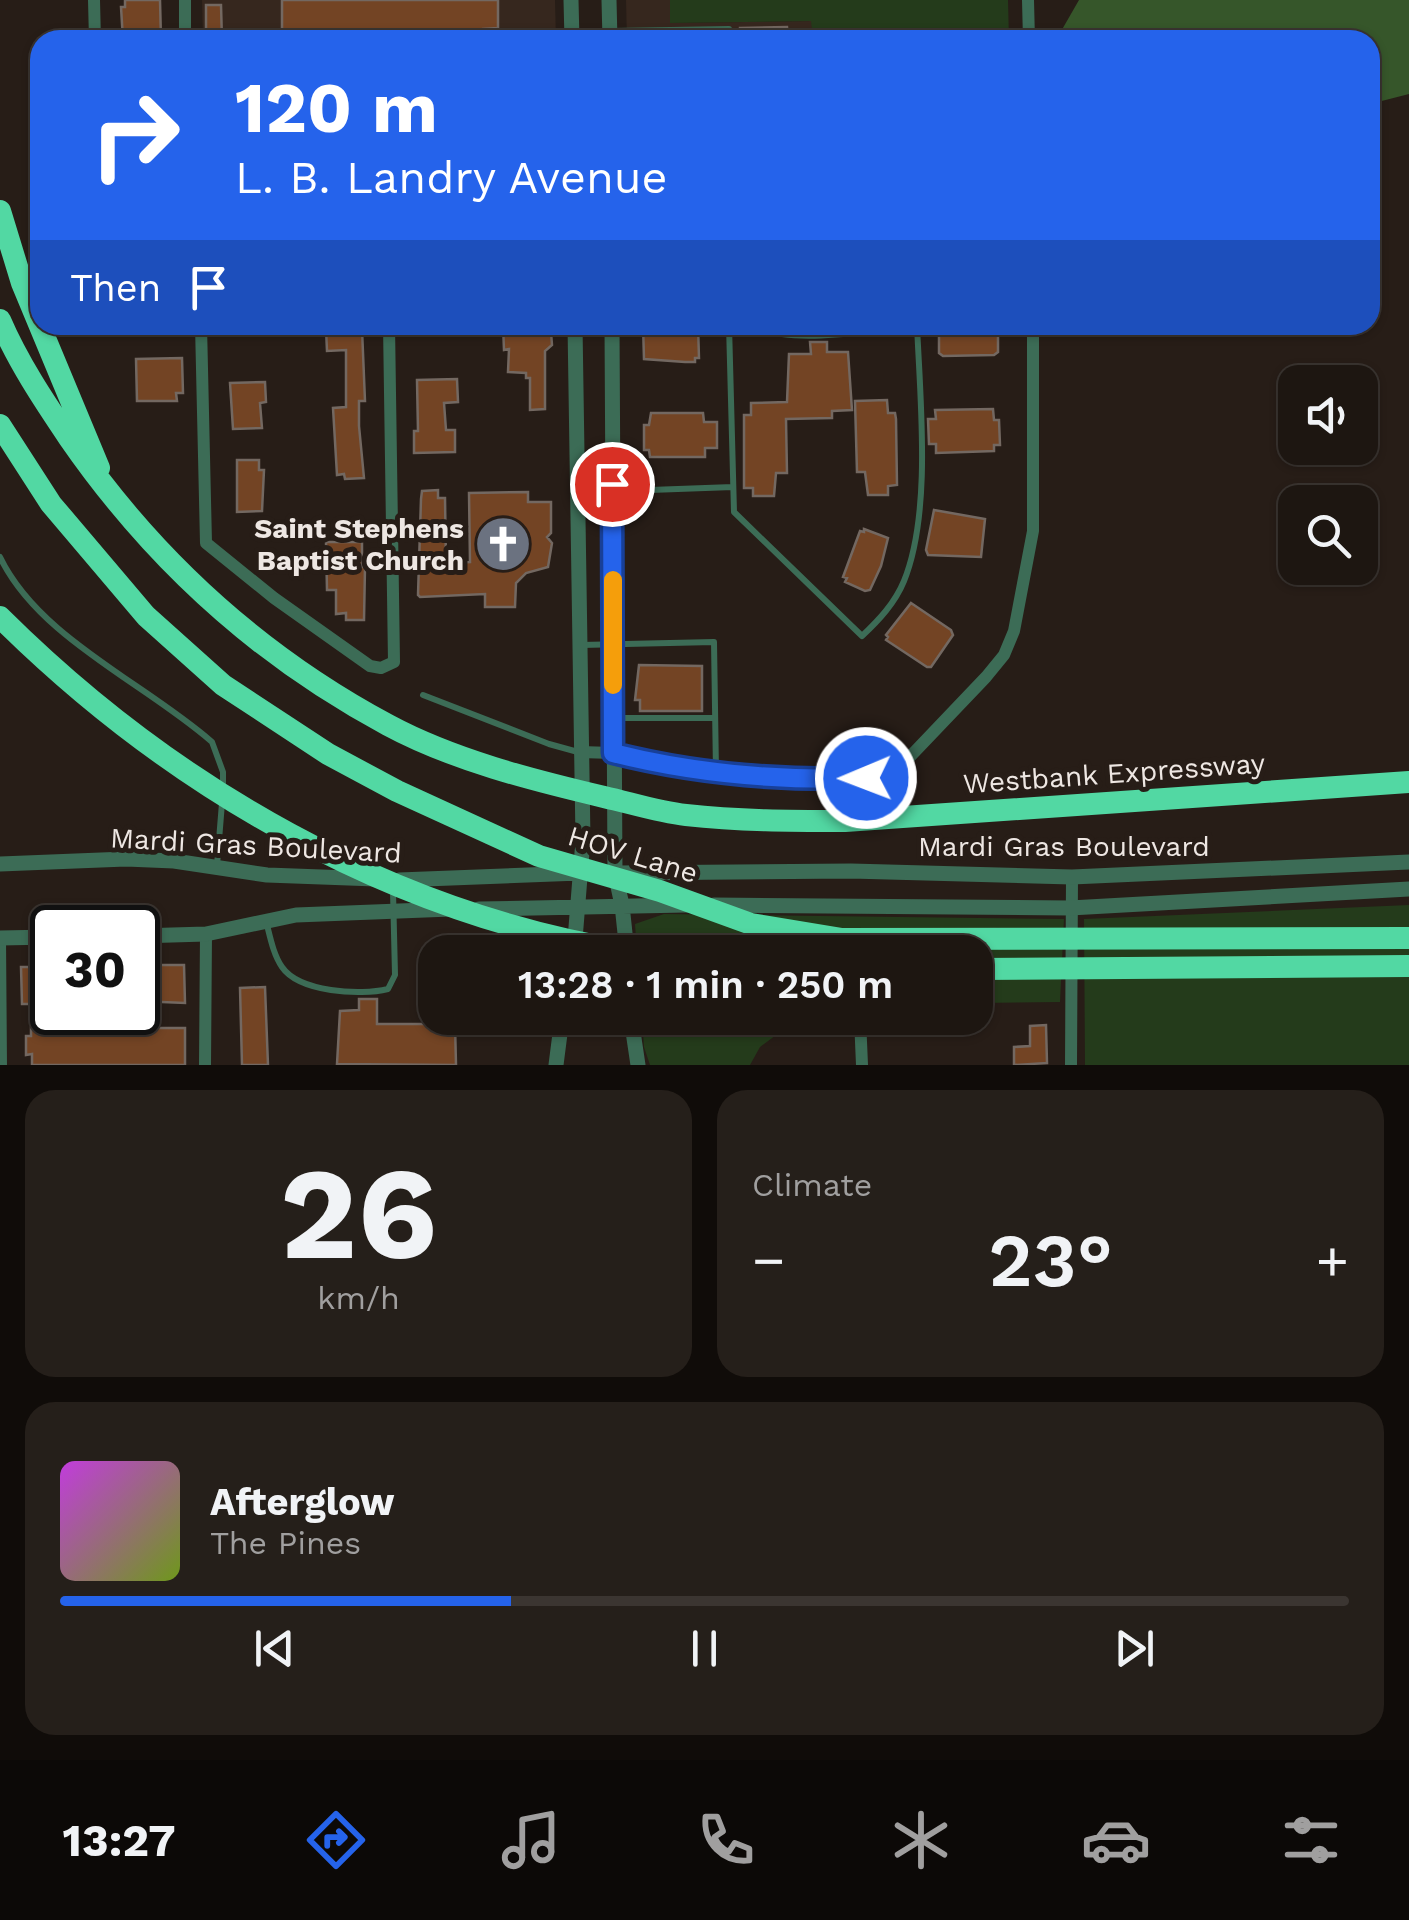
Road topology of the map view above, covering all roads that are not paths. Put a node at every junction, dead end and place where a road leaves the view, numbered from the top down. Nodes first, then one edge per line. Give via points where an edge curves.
1 (94, 0) edge
2 (185, 0) edge
3 (571, 0) edge
4 (609, 0) edge
5 (1028, 0) edge
6 (95, 30) edge
7 (185, 30) edge
8 (572, 30) edge
9 (609, 30) edge
10 (654, 30) edge
11 (729, 30) edge
12 (1029, 30) edge
13 (0, 210) edge
14 (30, 300) edge
15 (0, 320) edge
16 (44, 335) edge
17 (201, 335) edge
18 (389, 335) edge
19 (575, 335) edge
20 (612, 335) edge
21 (729, 335) edge
22 (917, 335) edge
23 (1033, 335) edge
24 (0, 425) edge
25 (733, 487) junction
26 (650, 490) dead end
27 (109, 494) junction
28 (0, 557) edge
29 (0, 617) edge
30 (613, 644) junction
31 (578, 645) junction
32 (423, 695) dead end
33 (613, 718) junction
34 (715, 718) junction
35 (580, 752) junction
36 (613, 753) junction
37 (716, 773) junction
38 (1409, 782) edge
39 (1409, 862) edge
40 (0, 864) edge
41 (217, 866) junction
42 (582, 873) junction
43 (615, 873) junction
44 (1072, 877) junction
45 (392, 880) junction
46 (1409, 889) edge
47 (622, 905) junction
48 (579, 906) junction
49 (1070, 908) junction
50 (394, 910) junction
51 (266, 920) junction
52 (206, 934) junction
53 (160, 935) edge
54 (556, 935) edge
55 (576, 935) edge
56 (626, 935) edge
57 (30, 937) edge
58 (0, 938) edge
59 (1409, 938) edge
60 (1409, 966) edge
61 (993, 969) edge
62 (560, 1035) edge
63 (634, 1035) edge
64 (861, 1035) edge
65 (1, 1065) edge
66 (205, 1065) edge
67 (556, 1065) edge
68 (638, 1065) edge
69 (862, 1065) edge
70 (1071, 1065) edge

1 - 6 street
2 - 7 street
3 - 8 street
4 - 9 street
5 - 12 street
10 - 11 lane
13 - 14 highway
15 - 27 highway, Westbank Expressway
16 - 27 highway
17 - 18 street via 206,544 381,668 394,662
19 - 31 street
20 - 30 street
21 - 25 lane
22 - 25 lane via 918,532 904,581 885,615 862,636 734,512
23 - 37 street via 1033,531 1004,655 905,762 887,772 821,779
24 - 59 highway, HOV Lane via 108,575 223,685 328,754 540,856 751,924 842,939
25 - 26 lane
27 - 38 highway, Westbank Expressway via 178,573 249,634 390,727 476,762 682,815 845,821
28 - 41 lane via 49,621 212,742 223,772
29 - 54 highway via 46,662 220,794 410,892
30 - 31 lane
30 - 33 street
30 - 34 lane via 714,642
31 - 35 street
32 - 35 lane
33 - 34 lane
33 - 36 street
34 - 37 lane
35 - 36 street
35 - 42 street
36 - 37 street
36 - 43 street
39 - 44 street, Mardi Gras Boulevard
40 - 41 street, Mardi Gras Boulevard via 126,859
41 - 45 street, Mardi Gras Boulevard via 268,876
42 - 43 street, Mardi Gras Boulevard
42 - 45 street, Mardi Gras Boulevard
42 - 48 street
43 - 44 street, Mardi Gras Boulevard
43 - 47 street
44 - 49 street
45 - 50 lane
46 - 49 street, Mardi Gras Boulevard
47 - 48 street, Mardi Gras Boulevard
47 - 49 street, Mardi Gras Boulevard
47 - 56 street
48 - 50 street, Mardi Gras Boulevard
48 - 55 street
49 - 70 street
50 - 51 street, Mardi Gras Boulevard
50 - 51 lane via 395,976 378,992 317,988 289,976
51 - 52 street, Mardi Gras Boulevard
52 - 53 street, Mardi Gras Boulevard
52 - 66 street
57 - 58 street
58 - 65 street
60 - 61 highway
62 - 67 street
63 - 68 street
64 - 69 street

